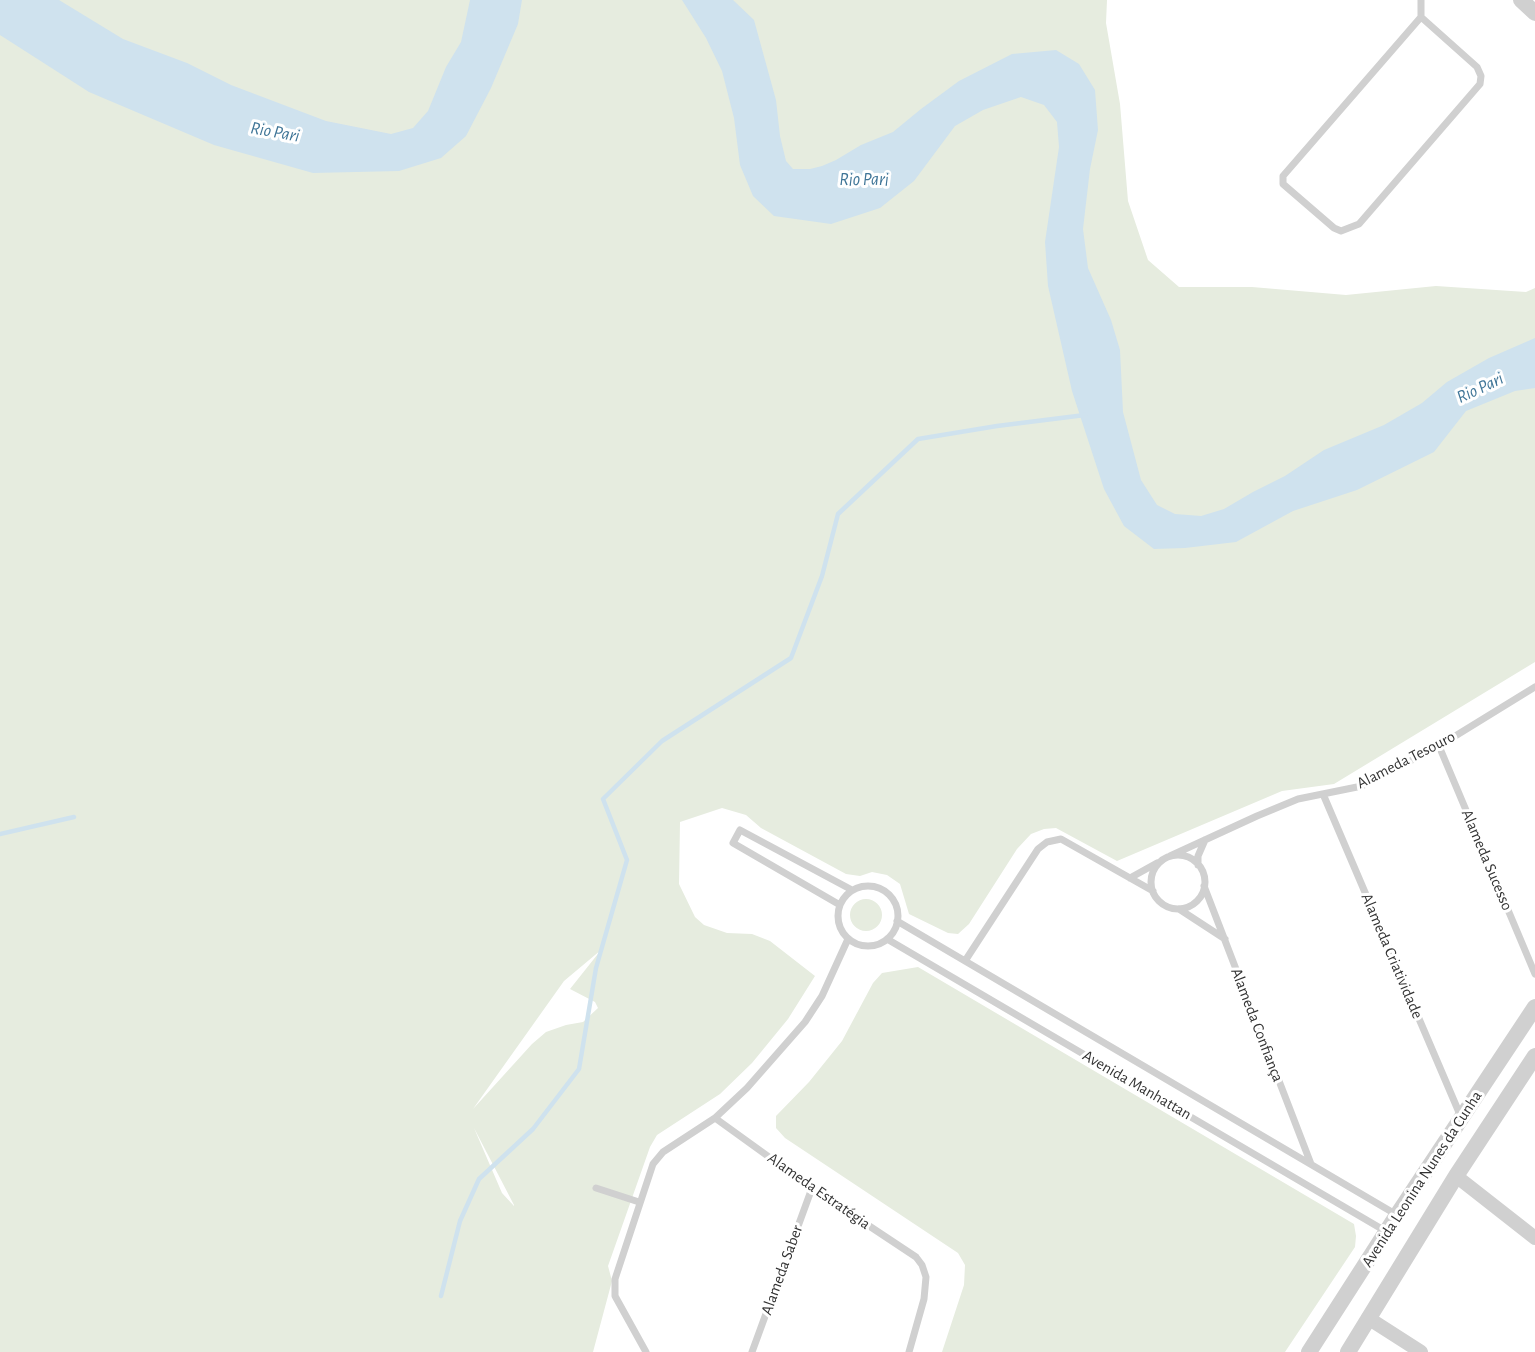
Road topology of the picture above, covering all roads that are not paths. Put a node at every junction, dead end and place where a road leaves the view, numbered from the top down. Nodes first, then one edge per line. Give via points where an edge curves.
1 (1421, 0) edge
2 (1521, 0) edge
3 (1535, 13) edge
4 (1421, 17) junction
5 (1535, 687) edge
6 (1439, 746) junction
7 (1323, 794) junction
8 (1204, 840) junction
9 (1170, 856) junction
10 (1162, 860) junction
11 (1198, 865) junction
12 (1131, 878) junction
13 (1204, 886) junction
14 (852, 890) junction
15 (1153, 891) junction
16 (840, 905) junction
17 (1179, 909) junction
18 (897, 921) junction
19 (848, 939) junction
20 (887, 939) junction
21 (1225, 939) junction
22 (965, 961) junction
23 (1535, 974) edge
24 (1535, 1007) edge
25 (1535, 1056) edge
26 (716, 1118) junction
27 (1461, 1118) junction
28 (1311, 1164) junction
29 (1456, 1176) junction
30 (596, 1188) dead end
31 (812, 1188) junction
32 (639, 1202) junction
33 (1396, 1215) junction
34 (1387, 1232) junction
35 (1535, 1238) edge
36 (1368, 1318) junction
37 (646, 1352) edge
38 (752, 1352) edge
39 (909, 1352) edge
40 (1309, 1352) edge
41 (1348, 1352) edge
42 (1421, 1352) edge

1 - 4 lane
2 - 3 street
4 - 4 lane via 1282,176 1283,184 1341,231 1359,224 1480,84 1477,67
5 - 6 lane, Alameda Tesouro
6 - 7 lane, Alameda Tesouro via 1362,786
6 - 23 lane, Alameda Sucesso
7 - 8 lane, Alameda Tesouro via 1298,799
7 - 27 lane, Alameda Criatividade
8 - 9 lane, Alameda Tesouro
8 - 11 lane
9 - 10 lane
9 - 11 lane via 1188,857
10 - 12 lane
10 - 15 lane via 1152,876
11 - 13 lane
12 - 15 lane
12 - 22 lane via 1061,839 1047,842 1038,849
13 - 17 lane via 1196,901
13 - 21 lane, Alameda Confiança
14 - 16 lane
14 - 16 lane via 740,830 733,843
14 - 18 lane via 870,886 887,892 894,901
15 - 17 lane via 1164,905
16 - 19 lane via 838,923
17 - 21 lane
18 - 20 lane
18 - 22 lane, Avenida Manhattan
19 - 20 lane via 868,946
19 - 26 lane via 822,996 805,1022
20 - 34 lane, Avenida Manhattan
21 - 28 lane, Alameda Confiança
22 - 28 lane, Avenida Manhattan
24 - 27 street, Avenida Leonina Nunes da Cunha
25 - 29 street, Avenida Leonina Nunes da Cunha
26 - 31 lane, Alameda Estratégia
26 - 32 lane via 663,1152 653,1164
27 - 33 street, Avenida Leonina Nunes da Cunha
28 - 33 lane, Avenida Manhattan
29 - 35 street
29 - 36 street, Avenida Leonina Nunes da Cunha
30 - 32 lane
31 - 38 lane, Alameda Saber
31 - 39 lane, Alameda Estratégia via 916,1257 922,1265 926,1277 924,1299
32 - 37 lane via 615,1280 615,1296
33 - 34 street, Avenida Leonina Nunes da Cunha
34 - 40 street, Avenida Leonina Nunes da Cunha
36 - 41 street, Avenida Leonina Nunes da Cunha
36 - 42 street

